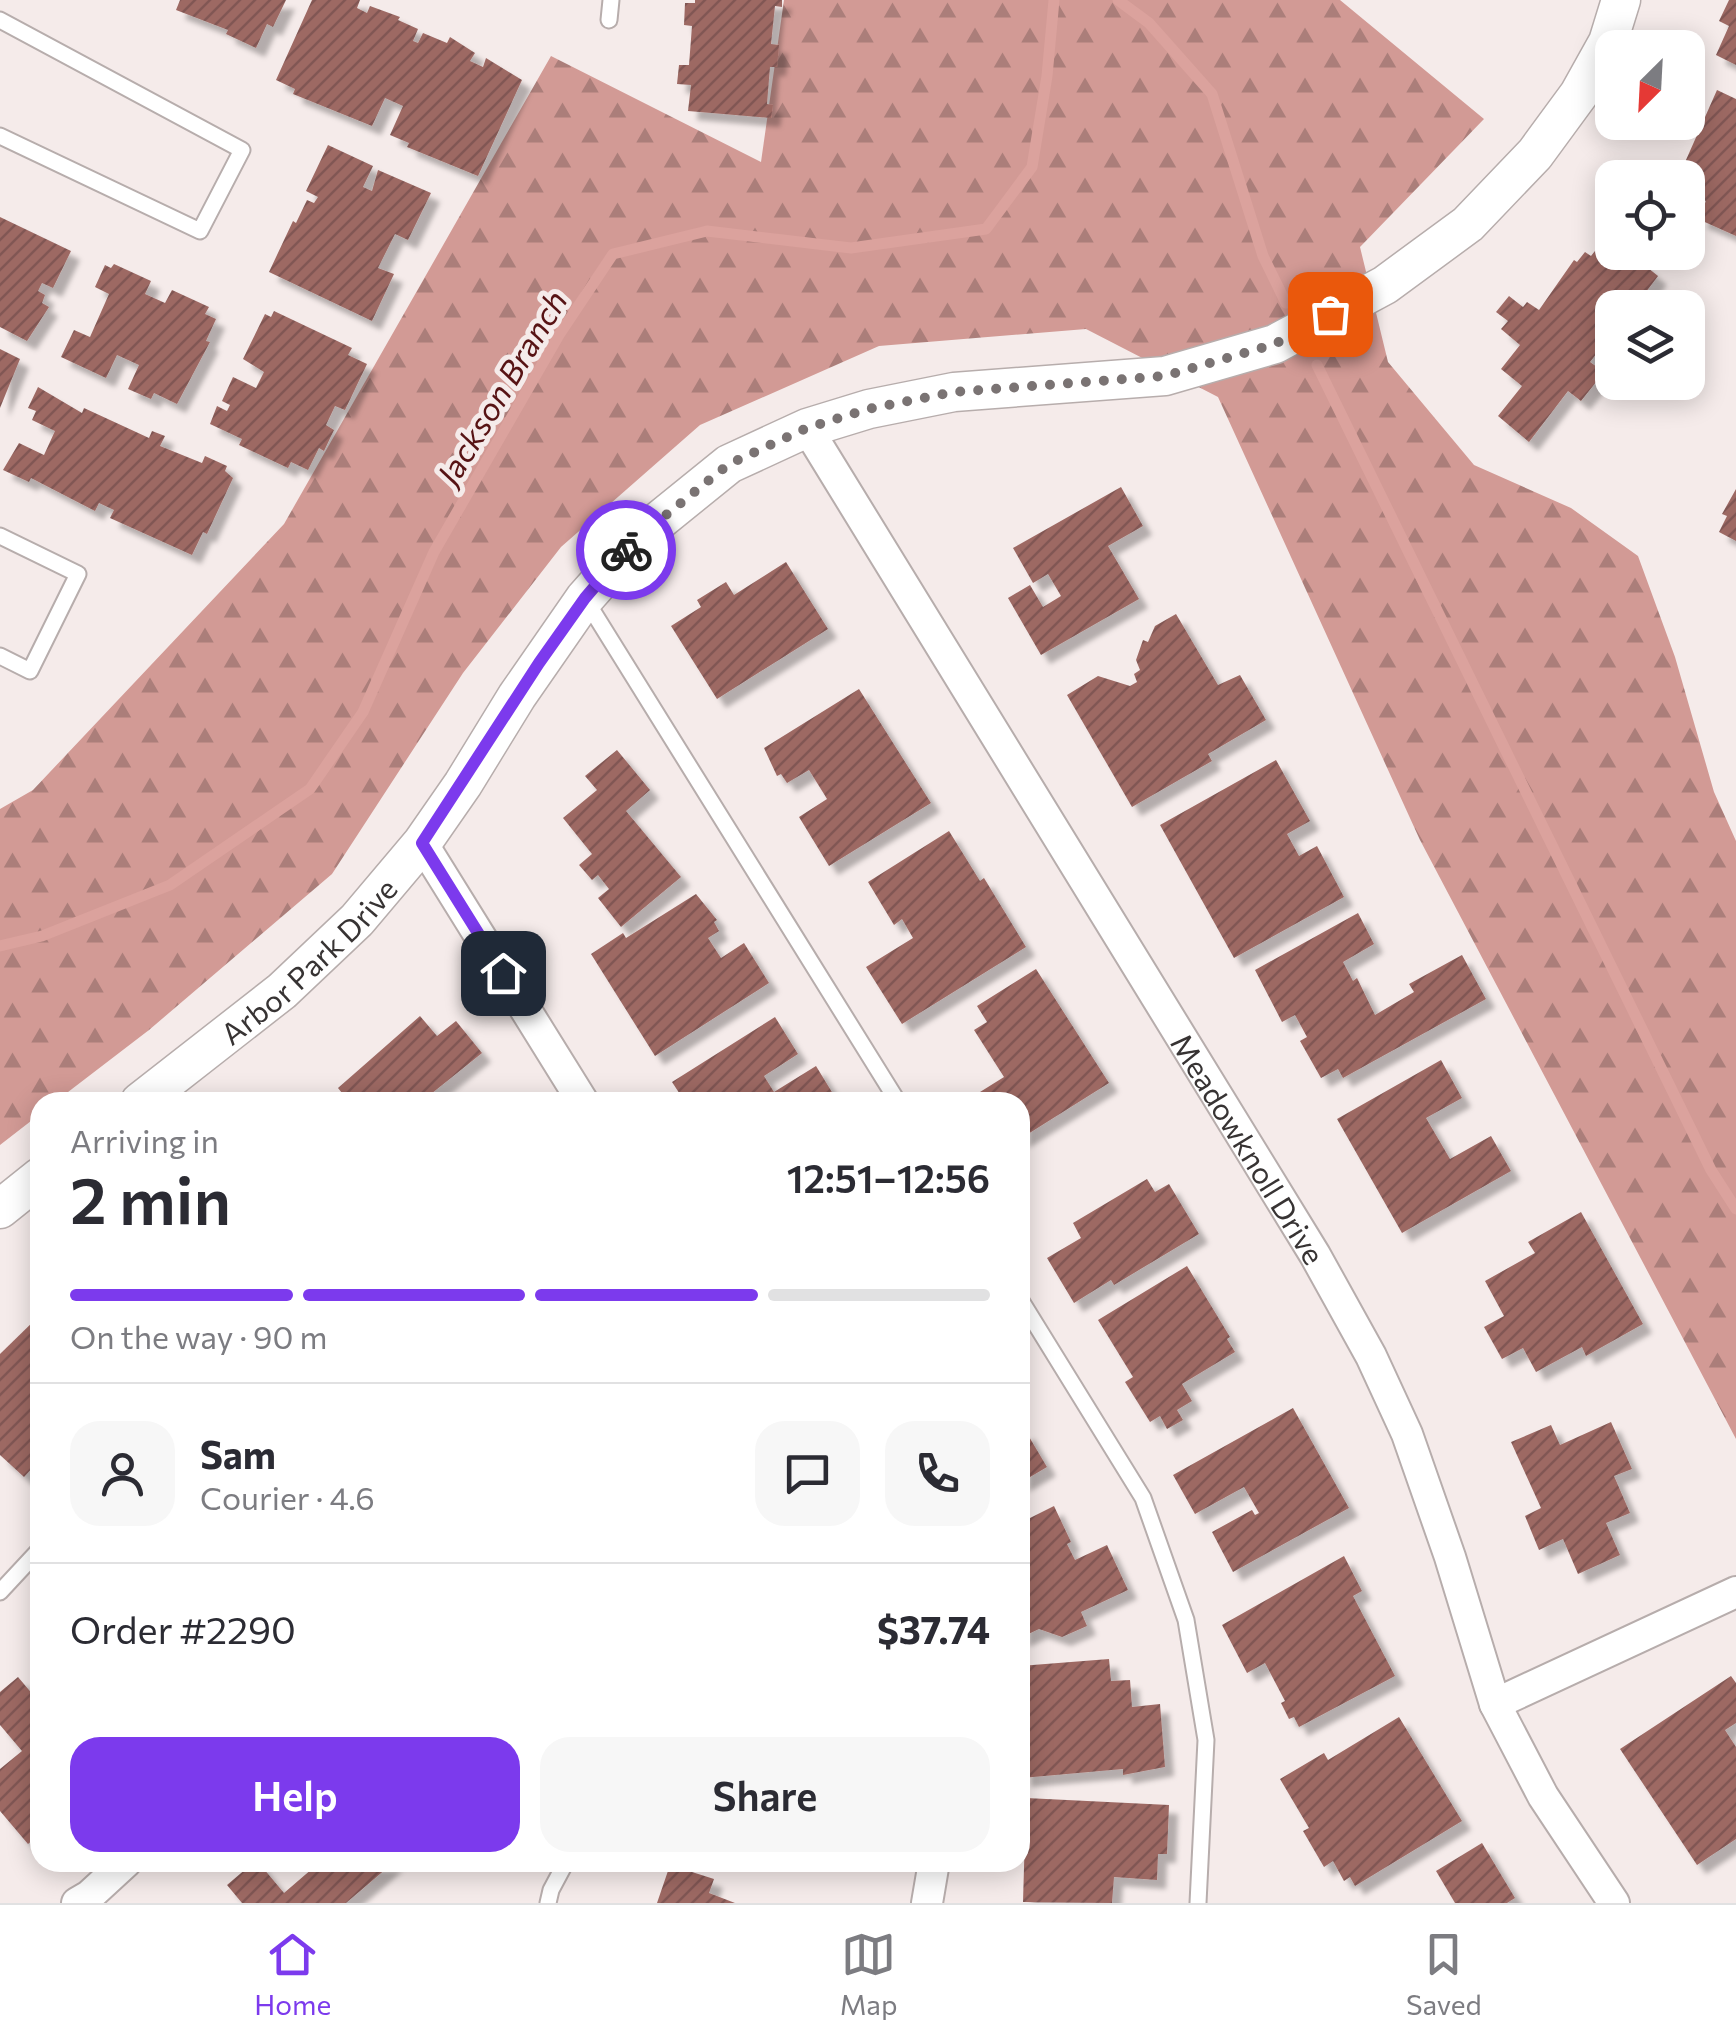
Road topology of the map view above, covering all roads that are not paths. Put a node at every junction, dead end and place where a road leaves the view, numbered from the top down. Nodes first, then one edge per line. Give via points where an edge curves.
1 (611, 0) edge
2 (1620, 0) edge
3 (0, 20) edge
4 (609, 20) dead end
5 (0, 136) edge
6 (807, 428) junction
7 (0, 536) edge
8 (585, 598) junction
9 (0, 656) edge
10 (422, 843) junction
11 (153, 1092) edge
12 (577, 1092) edge
13 (892, 1092) edge
14 (30, 1185) edge
15 (0, 1209) edge
16 (1030, 1315) edge
17 (30, 1560) edge
18 (0, 1592) edge
19 (1736, 1592) edge
20 (1495, 1704) junction
21 (116, 1872) edge
22 (561, 1872) edge
23 (933, 1872) edge
24 (87, 1901) edge
25 (548, 1903) edge
26 (928, 1903) edge
27 (1198, 1903) edge
28 (1614, 1903) edge

1 - 4 lane
2 - 6 street, Arbor Park Drive via 1608,42 1578,94 1534,154 1468,224 1385,286 1275,344 1165,376 954,392
3 - 5 lane via 242,150 200,231
6 - 8 street, Arbor Park Drive via 729,464 640,536
6 - 20 street, Meadowknoll Drive via 1372,1356 1407,1434
7 - 9 lane via 78,574 30,671
8 - 10 street, Arbor Park Drive
8 - 13 lane
10 - 11 street, Arbor Park Drive via 358,920 282,991
10 - 12 street
14 - 15 street
16 - 27 lane via 1143,1498 1186,1620 1206,1740
17 - 18 lane
19 - 20 street
20 - 28 street, Meadowknoll Drive via 1544,1796
21 - 24 street
22 - 25 lane
23 - 26 street

